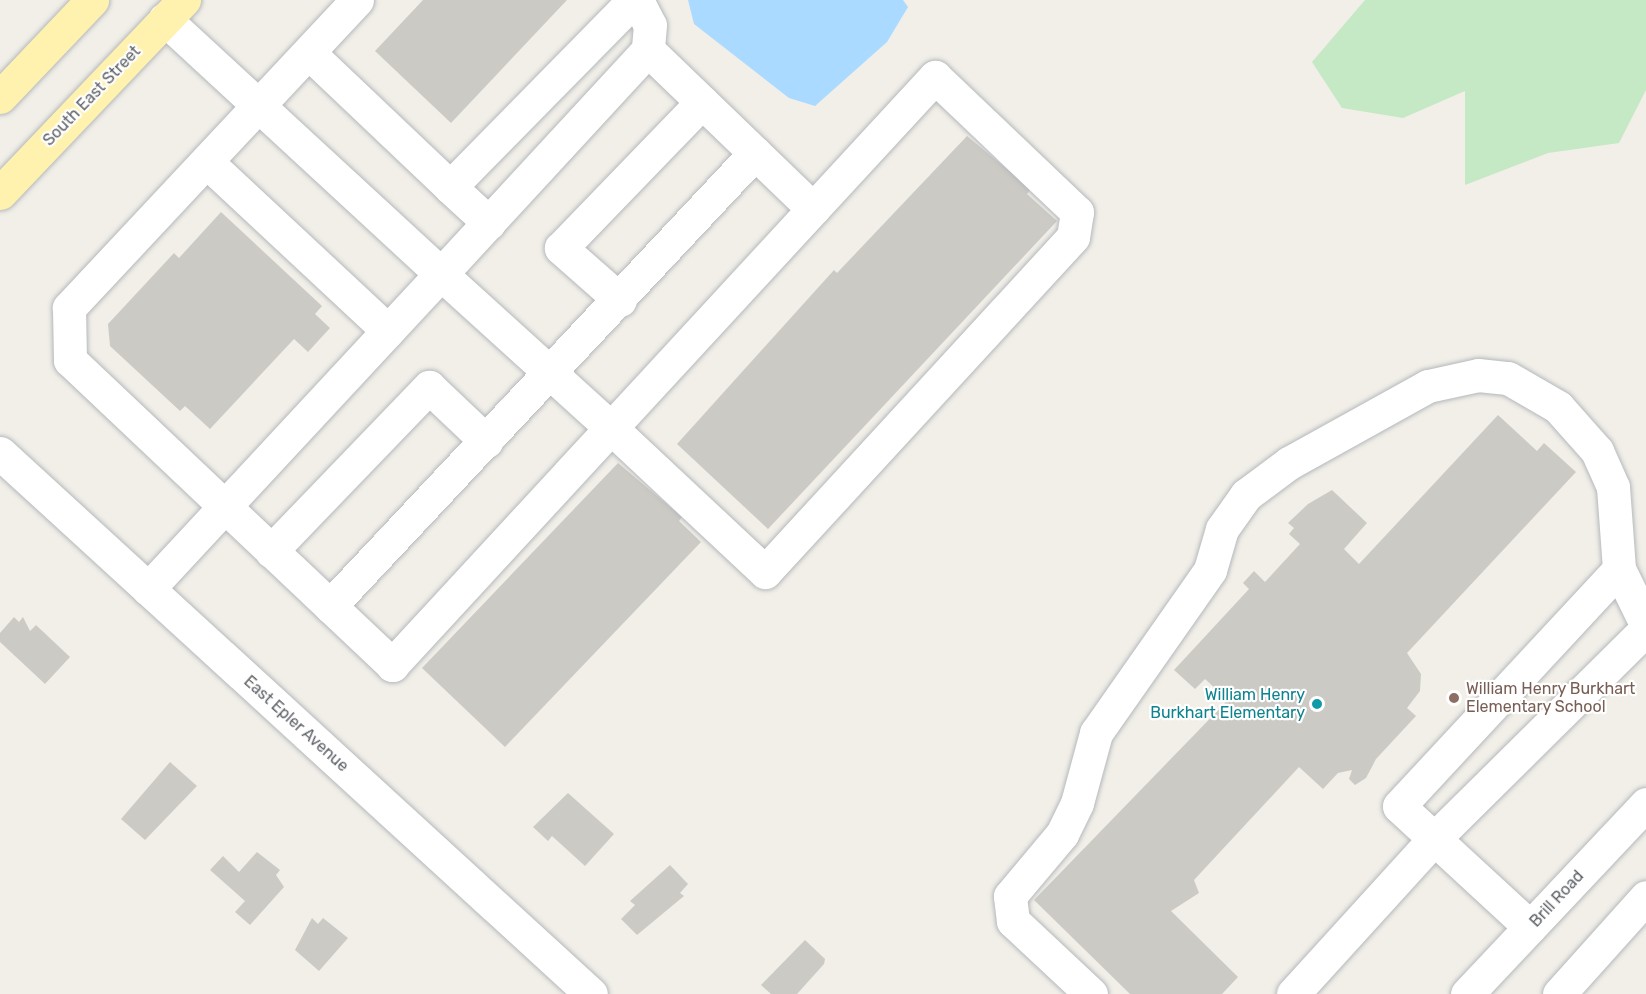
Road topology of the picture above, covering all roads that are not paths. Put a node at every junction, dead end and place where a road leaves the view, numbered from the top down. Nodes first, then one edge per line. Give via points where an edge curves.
1 (92, 0) edge
2 (357, 0) edge
3 (636, 0) edge
4 (174, 10) edge
5 (648, 50) junction
6 (309, 53) junction
7 (0, 97) edge
8 (702, 102) junction
9 (260, 109) junction
10 (755, 153) junction
11 (208, 163) junction
12 (450, 186) junction
13 (0, 193) edge
14 (813, 209) junction
15 (489, 223) junction
16 (441, 274) junction
17 (620, 300) junction
18 (388, 331) junction
19 (552, 374) junction
20 (611, 428) junction
21 (486, 441) junction
22 (0, 453) edge
23 (224, 507) junction
24 (271, 551) junction
25 (1619, 569) junction
26 (148, 589) junction
27 (330, 606) junction
28 (1646, 624) edge
29 (1646, 629) edge
30 (1646, 804) edge
31 (1434, 839) junction
32 (1646, 897) edge
33 (1530, 927) junction
34 (591, 994) edge
35 (1091, 994) edge
36 (1293, 994) edge
37 (1467, 994) edge
38 (1559, 994) edge

1 - 7 main road
2 - 6 street
3 - 5 street via 650,26
3 - 12 street
4 - 9 street
4 - 13 main road, South East Street
5 - 8 street
5 - 15 street
6 - 9 street
6 - 12 street
8 - 10 street
8 - 17 street via 561,248
9 - 11 street
9 - 16 street
10 - 14 street
10 - 17 street
11 - 18 street
11 - 23 street via 69,308 70,360
12 - 15 street
14 - 20 street
14 - 20 street via 935,77 1077,212 1072,237 765,572
15 - 16 street
16 - 18 street
16 - 19 street
17 - 19 street
18 - 23 street
19 - 20 street
19 - 21 street
20 - 27 street via 392,665
21 - 24 street via 429,387
21 - 27 street
22 - 26 street, East Epler Avenue
23 - 24 street
23 - 26 street
24 - 27 street
25 - 28 street
25 - 31 street via 1399,806
25 - 35 street via 1613,487 1597,451 1558,407 1508,378 1478,375 1428,386 1353,424 1246,495 1222,529 1210,570 1096,733 1077,804 1062,834 1010,896 1012,921
26 - 34 street, East Epler Avenue
29 - 31 street
30 - 33 street, Brill Road
31 - 33 street
31 - 36 street
32 - 38 street
33 - 37 street, Brill Road

